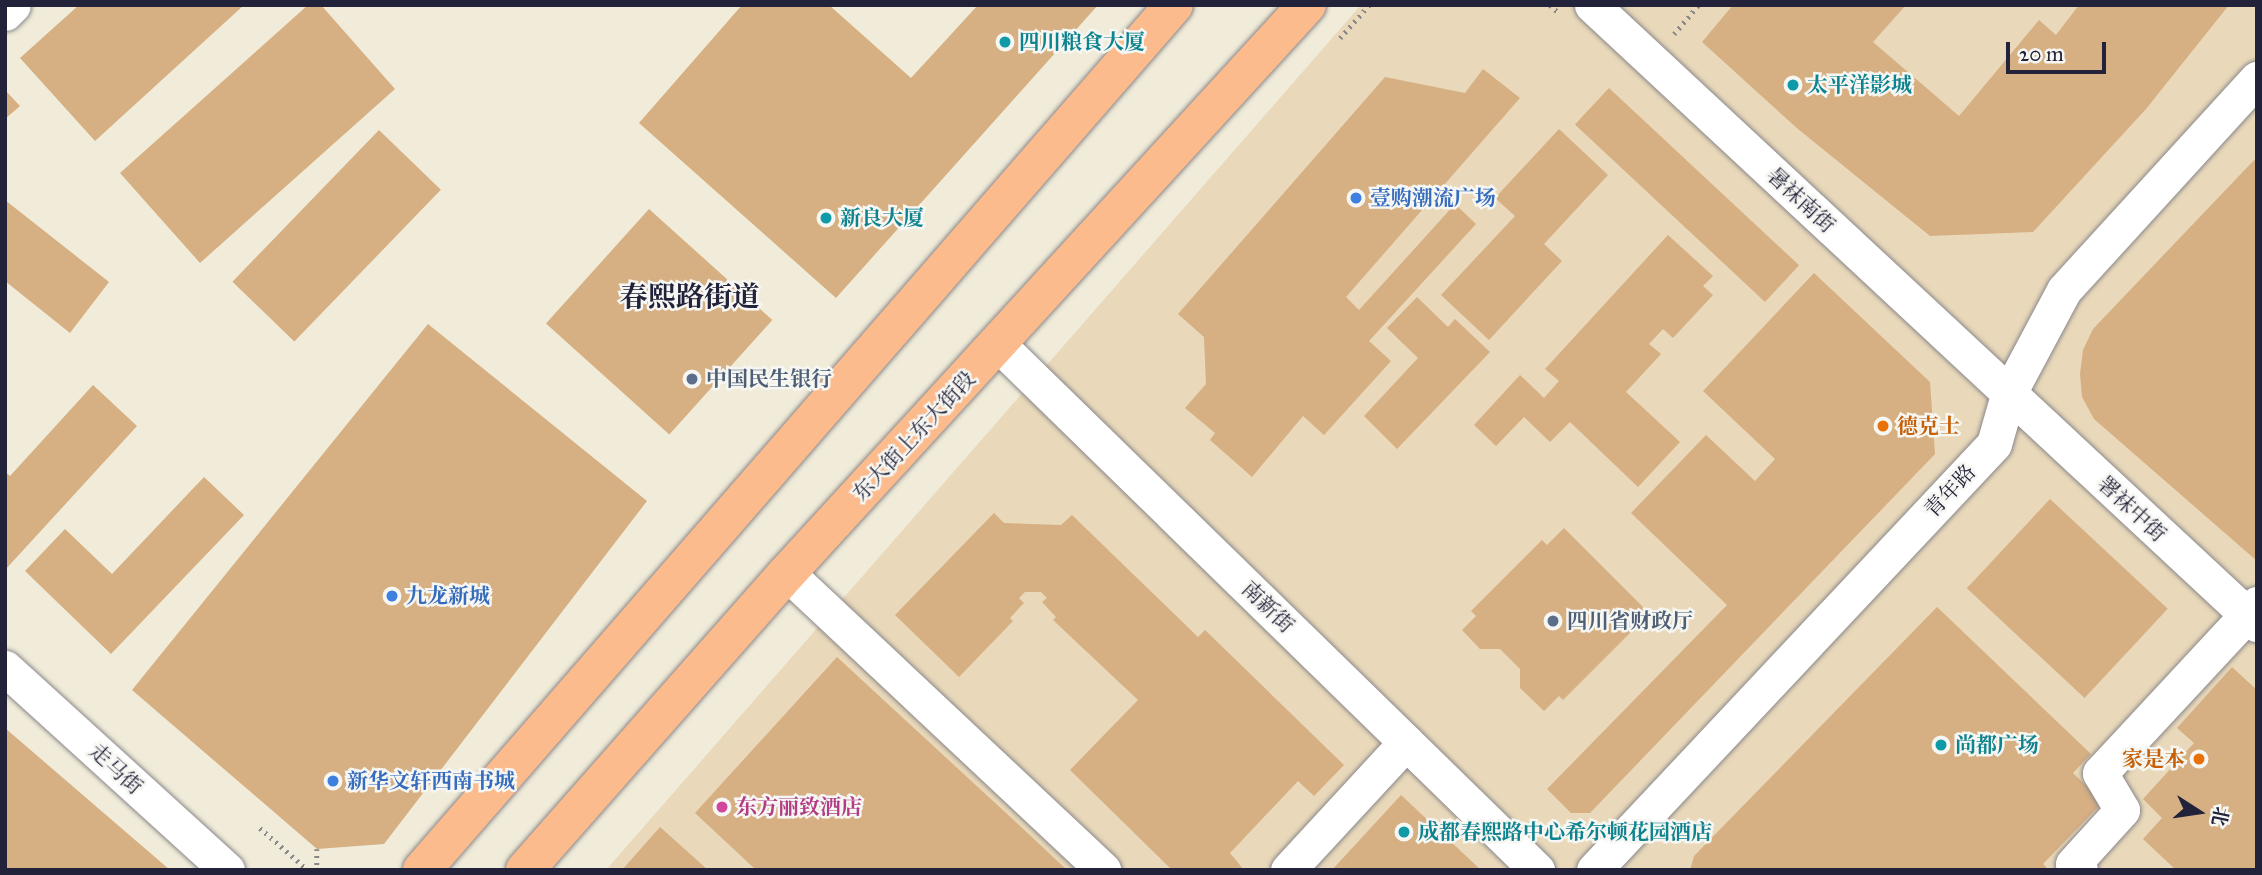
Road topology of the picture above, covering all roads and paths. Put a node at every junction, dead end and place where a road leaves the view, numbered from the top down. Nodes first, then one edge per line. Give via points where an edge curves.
1 (13, 5) edge
2 (1174, 5) edge
3 (1307, 5) edge
4 (1369, 5) edge
5 (1592, 5) edge
6 (5, 13) edge
7 (1340, 38) dead end
8 (2257, 79) edge
9 (999, 345) junction
10 (2008, 395) junction
11 (787, 573) junction
12 (2254, 614) edge
13 (5, 667) edge
14 (1406, 742) junction
15 (260, 828) dead end
16 (317, 849) dead end
17 (227, 870) edge
18 (308, 870) edge
19 (317, 870) edge
20 (422, 870) edge
21 (525, 870) edge
22 (1103, 870) edge
23 (1288, 870) edge
24 (1537, 870) edge
25 (1594, 870) edge
26 (2080, 870) edge

1 - 6 street
2 - 20 main road
3 - 9 main road, 东大街上东大街段
4 - 7 path
5 - 10 street, 暑袜南街
8 - 10 street, 青年路 via 2064,290
9 - 11 main road, 东大街上东大街段
9 - 14 street, 南新街
10 - 12 street, 署袜中街
10 - 25 street, 青年路 via 1994,444
11 - 21 main road, 东大街上东大街段
11 - 22 street
12 - 26 street via 2100,773 2122,810 2073,864
13 - 17 street, 走马街
14 - 23 street
14 - 24 street, 南新街
15 - 18 path
16 - 19 path

